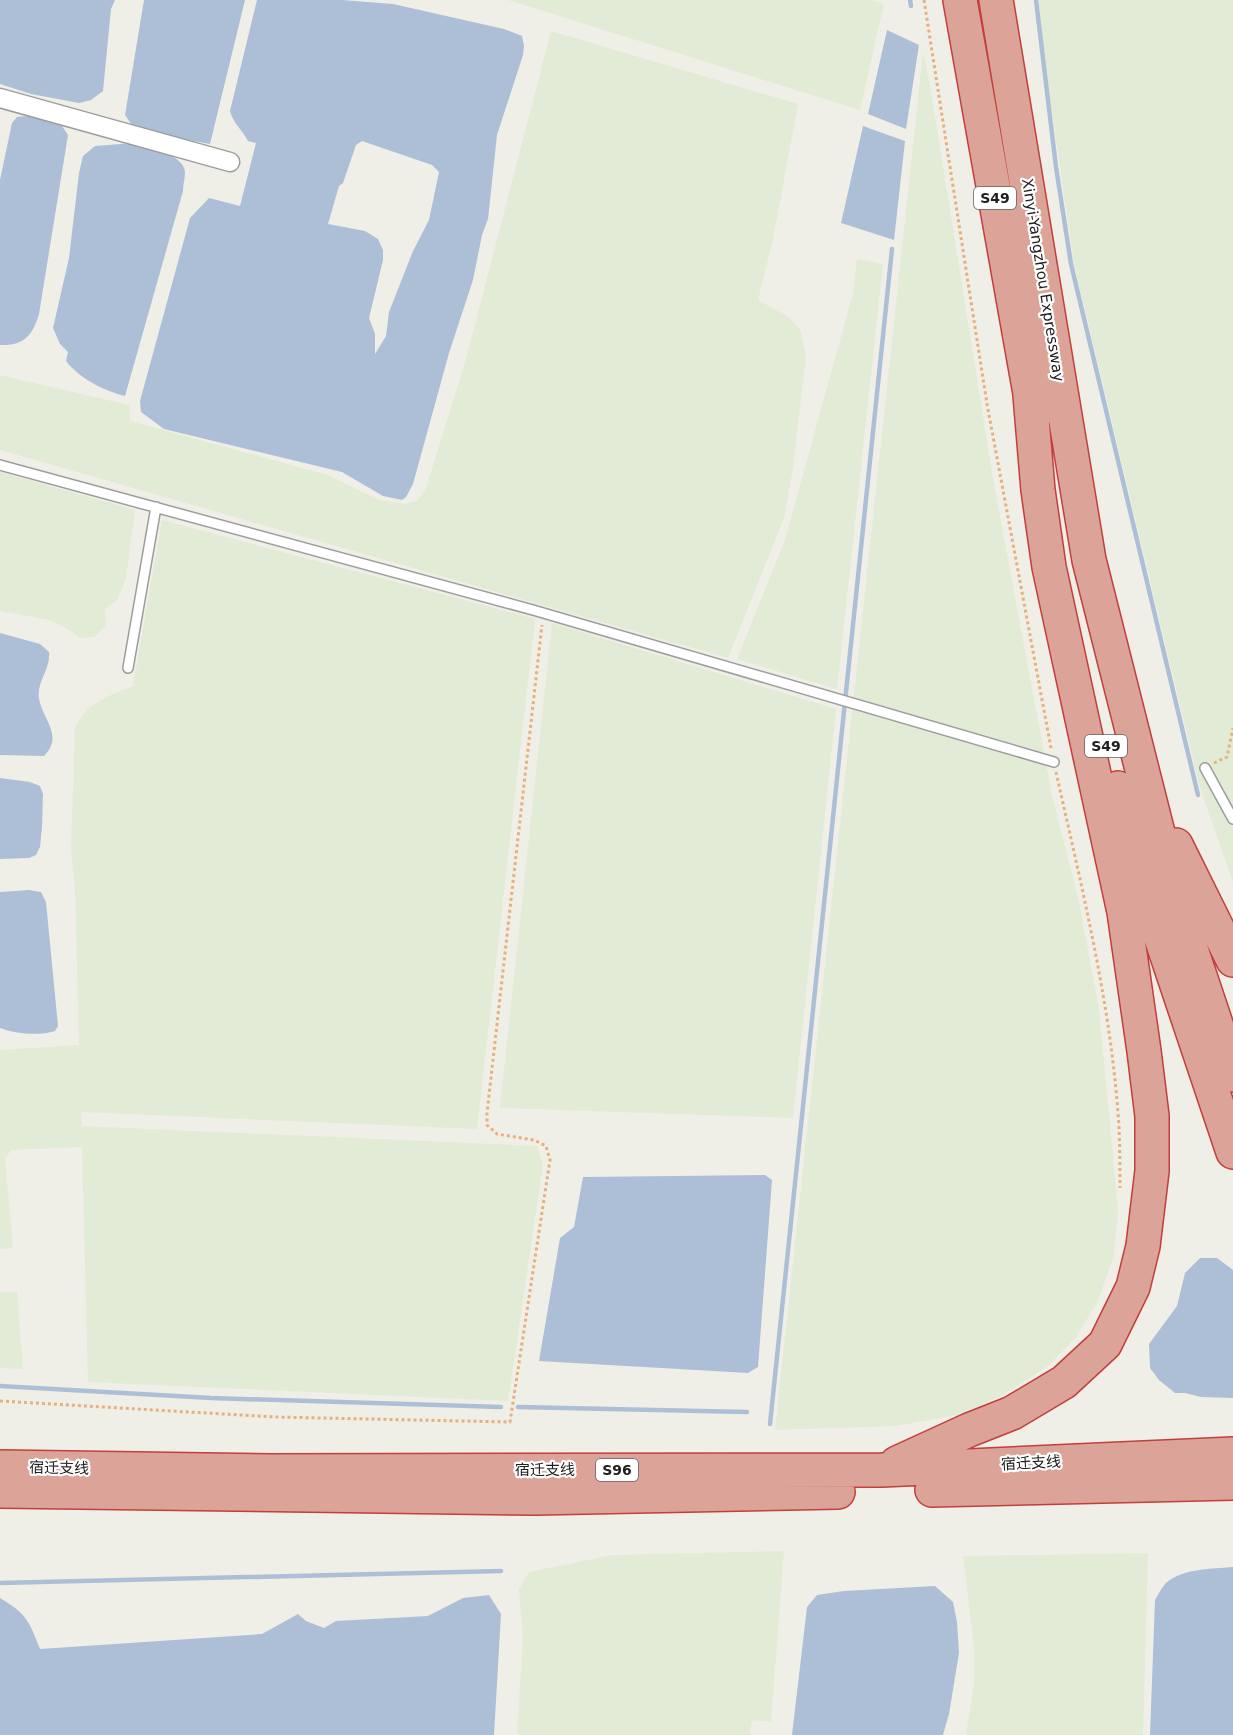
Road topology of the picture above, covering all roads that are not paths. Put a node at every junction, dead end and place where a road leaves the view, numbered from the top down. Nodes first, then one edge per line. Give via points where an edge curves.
1 (960, 0) edge
2 (996, 0) edge
3 (0, 98) edge
4 (230, 162) dead end
5 (1030, 395) junction
6 (0, 465) edge
7 (156, 507) junction
8 (1089, 560) junction
9 (128, 668) dead end
10 (1054, 762) road end
11 (1204, 768) road end
12 (1233, 819) edge
13 (1233, 960) edge
14 (1222, 1082) edge
15 (1233, 1152) edge
16 (1233, 1454) edge
17 (0, 1467) edge
18 (882, 1470) junction
19 (1233, 1483) edge
20 (0, 1491) edge

1 - 5 highway, Xinyi-Yangzhou Expressway / S49
2 - 8 highway, Xinyi-Yangzhou Expressway / S49
3 - 4 street
5 - 14 highway, S49 via 1062,564 1106,746 1155,921
5 - 18 highway via 1049,567 1124,912 1144,1051 1152,1171 1143,1246 1133,1287 1105,1344 1064,1382 1012,1413
6 - 7 lane
7 - 9 lane
7 - 10 lane via 543,613
8 - 13 highway, S49 via 1133,698 1160,801 1178,849
8 - 14 highway
11 - 12 lane
14 - 15 highway, S49
16 - 18 highway, 宿迁支线 / S96
17 - 18 highway, 宿迁支线 / S96 via 270,1471
19 - 20 highway, 宿迁支线 / S96 via 535,1498

